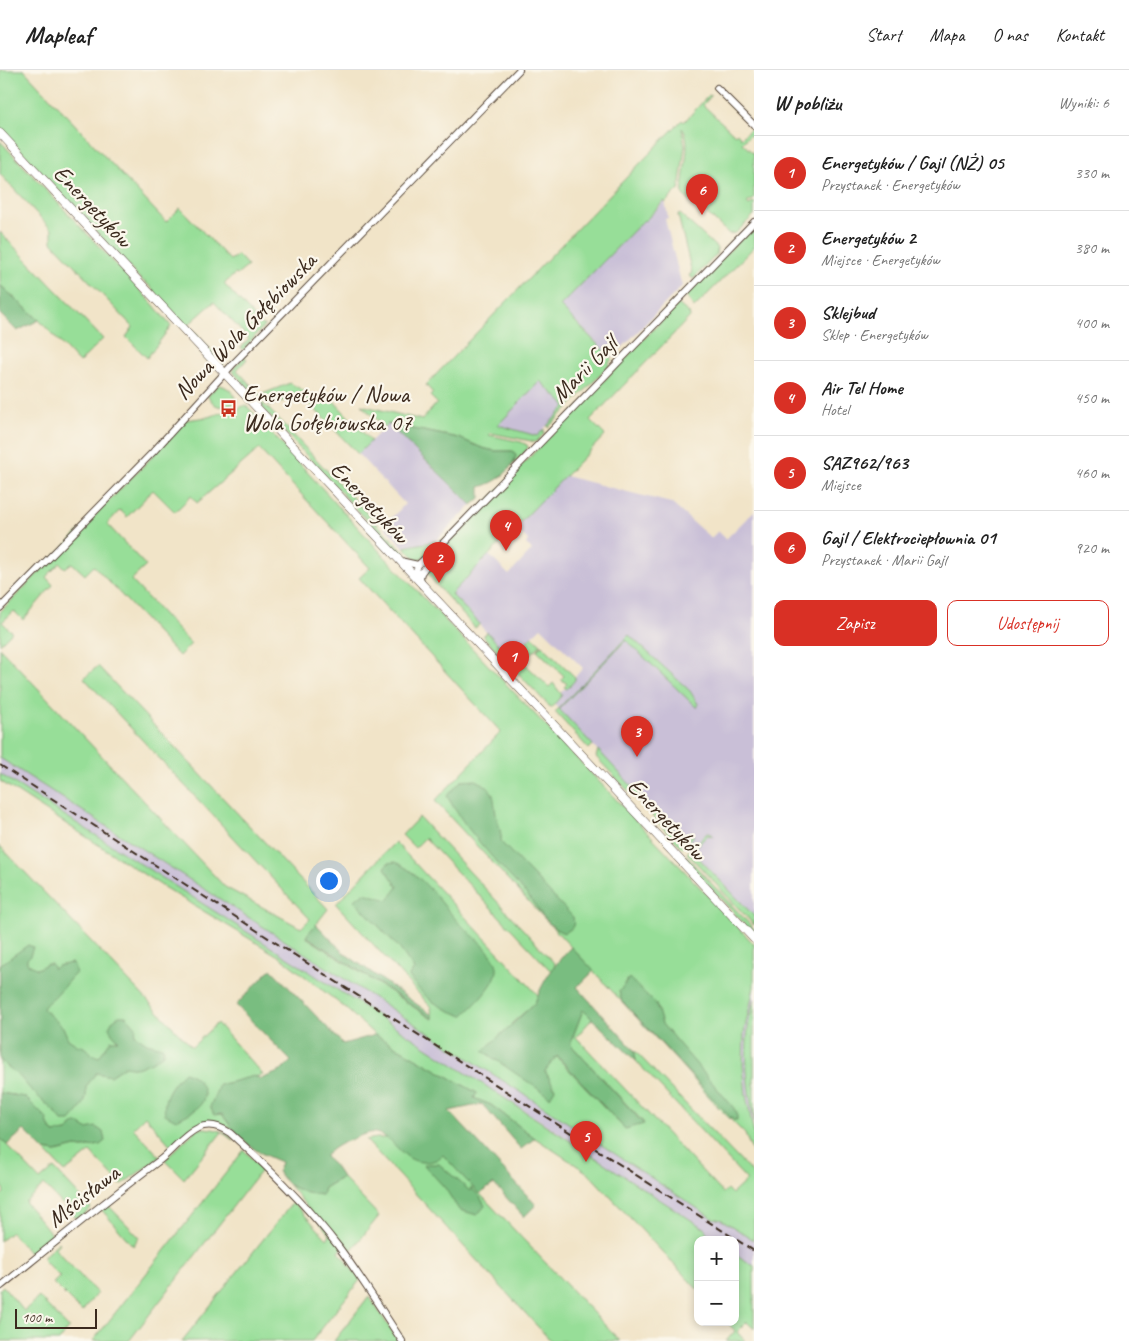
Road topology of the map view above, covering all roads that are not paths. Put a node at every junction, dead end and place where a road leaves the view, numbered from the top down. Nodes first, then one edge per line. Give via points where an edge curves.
1 (519, 70) edge
2 (717, 88) dead end
3 (754, 124) edge
4 (0, 133) edge
5 (754, 222) edge
6 (224, 374) junction
7 (399, 560) junction
8 (421, 567) junction
9 (414, 576) junction
10 (423, 586) junction
11 (0, 608) edge
12 (754, 940) edge
13 (0, 1287) edge
14 (402, 1341) edge

1 - 6 street, Nowa Wola Gołębiowska
2 - 3 street
4 - 6 main road, Energetyków
5 - 8 street, Marii Gajl
6 - 7 main road, Energetyków
6 - 11 street, Nowa Wola Gołębiowska via 153,452
7 - 8 street
7 - 9 main road, Energetyków
8 - 9 street, Marii Gajl
8 - 10 street
9 - 10 main road, Energetyków
10 - 12 main road, Energetyków
13 - 14 street, Mścisława via 163,1158 188,1134 209,1125 223,1128 274,1173 359,1274

